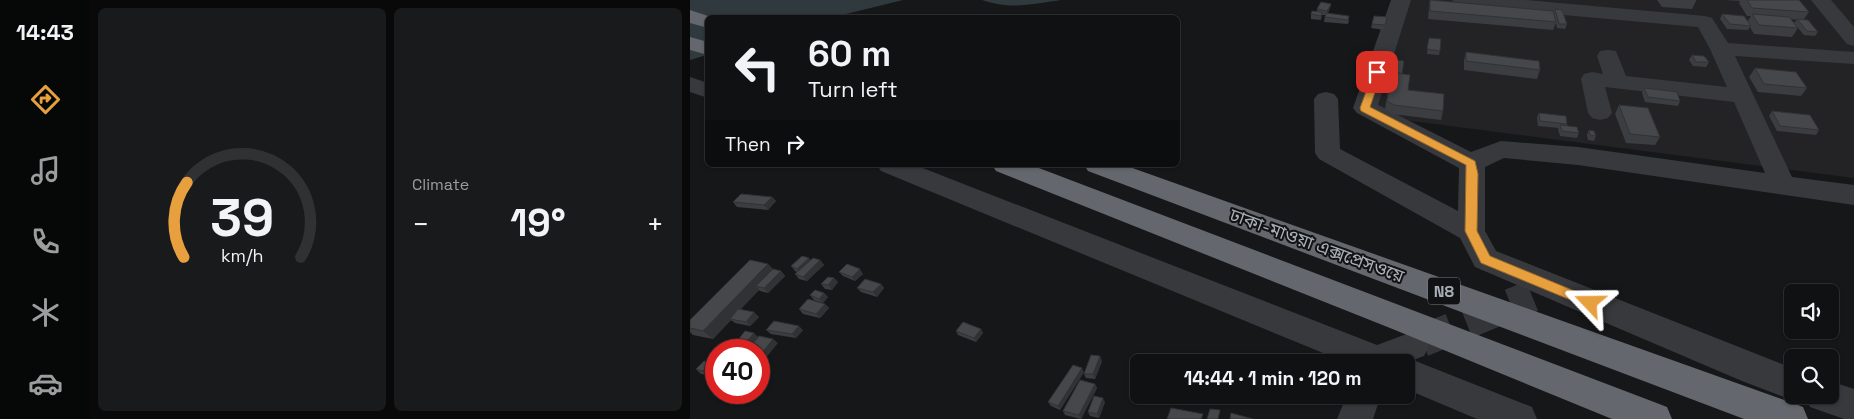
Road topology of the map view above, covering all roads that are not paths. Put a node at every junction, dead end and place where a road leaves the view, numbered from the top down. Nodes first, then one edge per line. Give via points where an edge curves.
1 (1401, 0) edge
2 (1462, 0) edge
3 (1822, 0) edge
4 (690, 16) edge
5 (705, 21) edge
6 (1854, 40) edge
7 (690, 43) edge
8 (705, 49) edge
9 (1720, 49) junction
10 (1608, 56) dead end
11 (1854, 58) edge
12 (1617, 82) junction
13 (690, 84) edge
14 (705, 90) edge
15 (1742, 96) junction
16 (1326, 99) dead end
17 (1600, 113) dead end
18 (1471, 164) junction
19 (895, 167) edge
20 (1011, 167) edge
21 (1102, 167) edge
22 (1783, 185) junction
23 (1854, 195) edge
24 (1471, 231) junction
25 (1372, 354) edge
26 (1415, 372) edge
27 (1784, 381) edge
28 (1839, 401) edge
29 (1361, 404) edge
30 (1854, 406) edge
31 (1355, 419) edge
32 (1519, 419) edge
33 (1654, 419) edge
34 (1790, 419) edge

1 - 18 street via 1365,108
2 - 9 street via 1705,22
3 - 6 street
4 - 5 highway
7 - 8 highway
9 - 11 street
9 - 15 street
10 - 12 street
12 - 15 street
12 - 17 street via 1592,79
13 - 14 street
15 - 22 street
16 - 24 street via 1328,153
18 - 22 street via 1501,149 1578,156
18 - 24 street
19 - 25 street
20 - 33 highway, ঢাকা-মাওয়া এক্সপ্রেসওয়ে / N8
21 - 34 highway, ঢাকা-মাওয়া এক্সপ্রেসওয়ে / N8
22 - 23 street
24 - 27 street via 1485,259 1542,292
26 - 32 street
28 - 30 street
29 - 31 street

